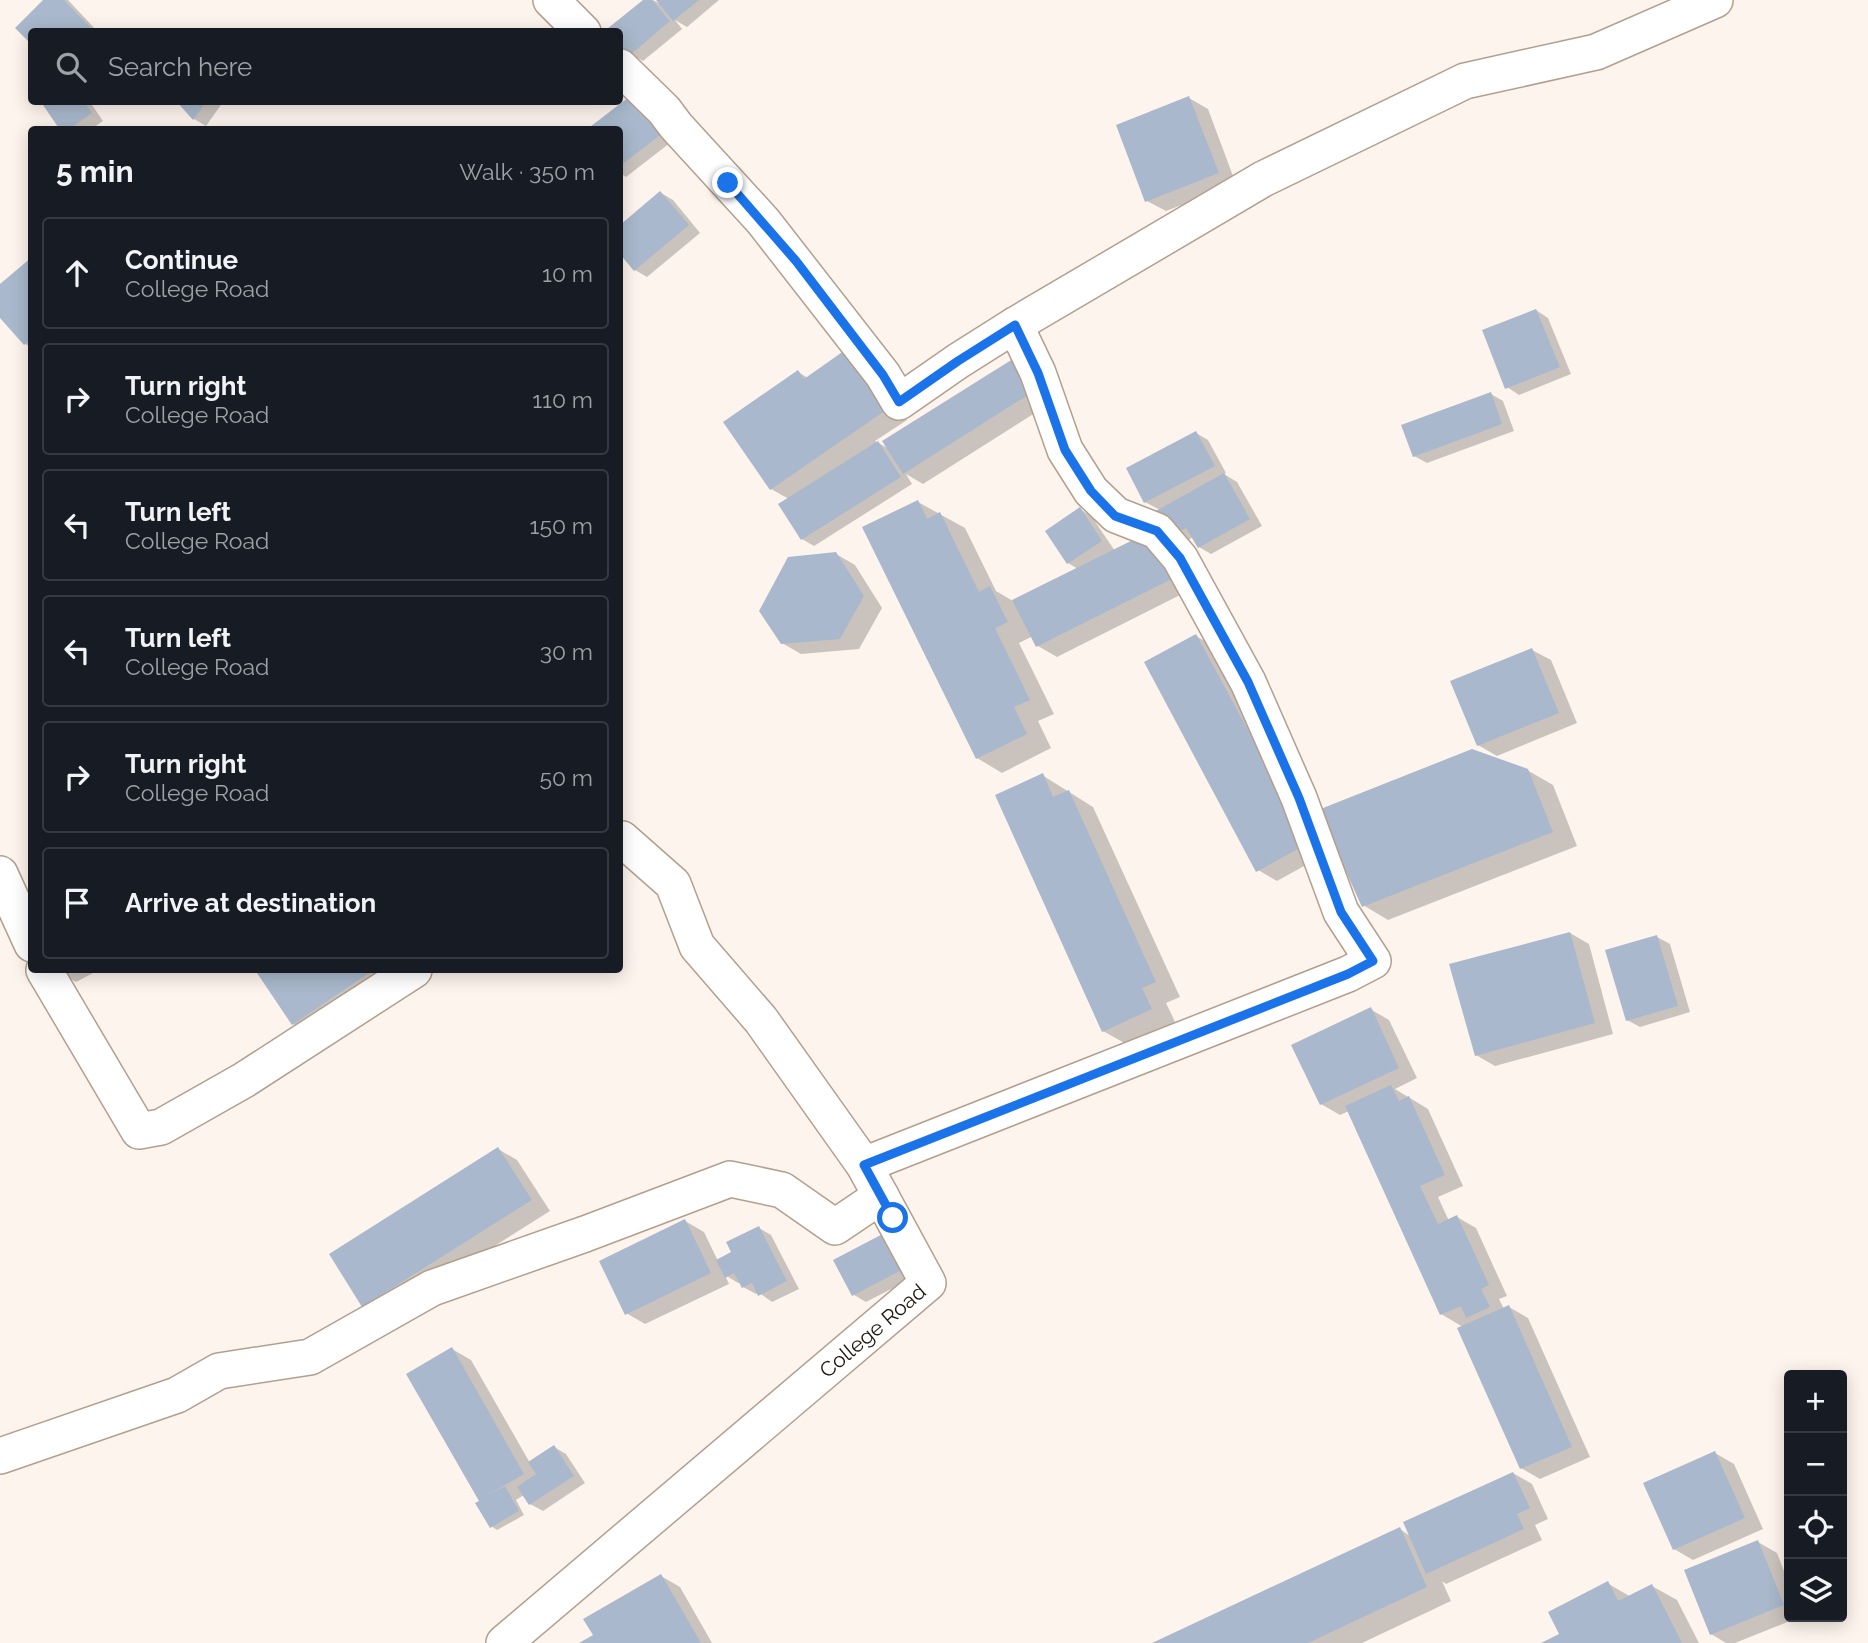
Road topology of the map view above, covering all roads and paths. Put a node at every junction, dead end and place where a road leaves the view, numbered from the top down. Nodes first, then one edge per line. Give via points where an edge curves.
1 (551, 0) edge
2 (1715, 0) edge
3 (579, 28) edge
4 (623, 70) edge
5 (1015, 325) junction
6 (623, 840) edge
7 (0, 874) edge
8 (28, 935) edge
9 (46, 973) edge
10 (409, 973) edge
11 (864, 1165) junction
12 (881, 1196) junction
13 (0, 1456) edge
14 (504, 1643) edge

1 - 3 street
2 - 5 street via 1596,52 1465,81 1263,179
4 - 5 street via 763,221 899,402
5 - 11 street via 1038,373 1065,450 1091,491 1115,516 1157,531 1180,558 1248,682 1299,798 1341,912 1373,961
6 - 11 street, College Road via 673,884 697,946 761,1020
7 - 8 street
9 - 10 street via 139,1131 161,1127 244,1080
11 - 12 street, College Road
12 - 13 street via 835,1227 782,1190 730,1178 432,1288 310,1357 219,1371 177,1395
12 - 14 street, College Road via 928,1283

